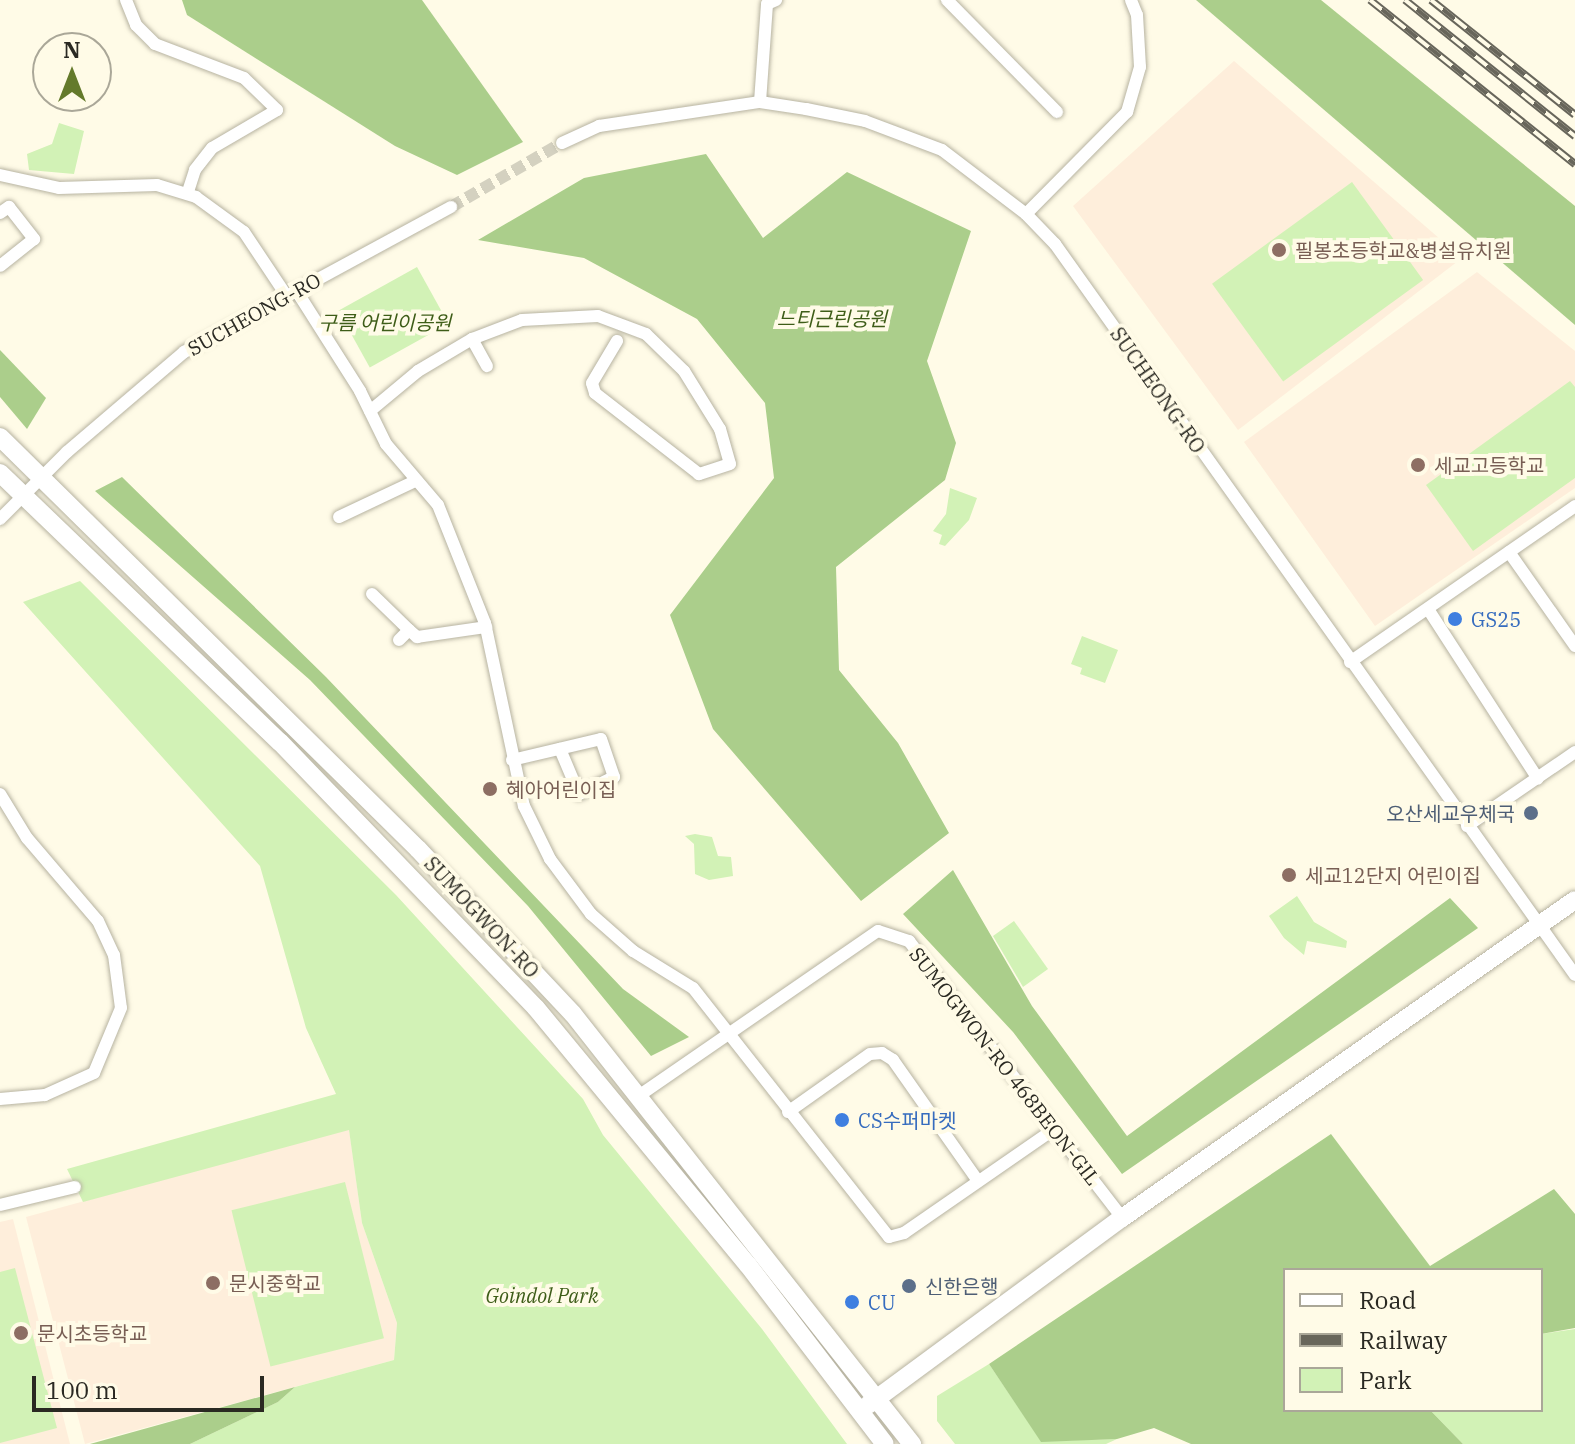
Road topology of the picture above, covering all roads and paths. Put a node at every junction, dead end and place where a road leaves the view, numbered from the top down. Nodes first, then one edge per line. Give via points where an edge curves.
1 (126, 0) edge
2 (947, 0) edge
3 (1131, 0) edge
4 (767, 1) edge
5 (760, 102) junction
6 (1057, 112) dead end
7 (562, 143) tunnel mouth
8 (0, 175) edge
9 (19, 181) junction
10 (187, 194) junction
11 (451, 207) tunnel mouth
12 (4, 210) edge
13 (1026, 214) junction
14 (0, 266) edge
15 (291, 292) junction
16 (472, 339) junction
17 (617, 341) dead end
18 (487, 366) dead end
19 (370, 411) junction
20 (0, 437) edge
21 (0, 473) edge
22 (40, 479) junction
23 (415, 481) junction
24 (22, 496) junction
25 (1575, 506) edge
26 (339, 517) dead end
27 (0, 519) edge
28 (1509, 552) junction
29 (372, 594) dead end
30 (1428, 609) junction
31 (486, 627) junction
32 (1575, 646) edge
33 (1350, 662) junction
34 (560, 749) junction
35 (1575, 752) edge
36 (512, 760) junction
37 (1538, 779) junction
38 (0, 794) edge
39 (1467, 826) junction
40 (1575, 900) edge
41 (1536, 925) junction
42 (1575, 975) edge
43 (729, 1033) junction
44 (640, 1095) junction
45 (0, 1099) edge
46 (788, 1112) junction
47 (1054, 1129) junction
48 (978, 1181) junction
49 (75, 1187) dead end
50 (0, 1205) edge
51 (1122, 1218) junction
52 (876, 1399) junction
53 (859, 1411) junction
54 (885, 1444) edge
55 (912, 1444) edge

1 - 10 street via 136,25 155,44 244,78 277,110 212,148
2 - 6 street
3 - 13 street via 1140,67 1127,112
4 - 5 street
5 - 7 street, SUCHEONG-RO via 599,126
5 - 13 street, SUCHEONG-RO via 865,121 942,150
8 - 9 street
9 - 10 street via 59,188 131,182
9 - 12 street
10 - 15 street via 214,207 244,232
11 - 15 street, SUCHEONG-RO
12 - 14 street via 34,239
13 - 33 street, SUCHEONG-RO via 1055,244
15 - 19 street
15 - 22 street, SUCHEONG-RO via 184,352
16 - 17 street via 522,320 598,316 646,334 684,371 720,429 730,464 699,474 595,393 592,383
16 - 18 street
16 - 19 street via 418,371
19 - 23 street via 386,444
20 - 22 street, SUMOGWON-RO
21 - 24 street, SUMOGWON-RO
22 - 24 street, SUCHEONG-RO
22 - 44 street, SUMOGWON-RO via 468,900
23 - 26 street
23 - 31 street via 438,505
24 - 27 street, SUCHEONG-RO
24 - 53 street, SUMOGWON-RO via 280,742 536,1008 748,1265
25 - 28 street
28 - 30 street
28 - 32 street
29 - 31 street via 404,635
30 - 33 street
30 - 37 street
31 - 36 street
33 - 39 street, SUCHEONG-RO
34 - 34 street via 601,739 614,777 579,794
34 - 36 street
35 - 37 street
36 - 43 street via 534,829 567,884 615,936 693,988
37 - 39 street
38 - 45 street via 27,838 98,921 114,955 121,1008 94,1073 45,1095
39 - 41 street, SUCHEONG-RO
40 - 41 street
41 - 42 street, SUCHEONG-RO
41 - 51 street
43 - 44 street, SUMOGWON-RO 468BEON-GIL
43 - 46 street
43 - 47 street, SUMOGWON-RO 468BEON-GIL via 878,931 909,941
44 - 52 street, SUMOGWON-RO
46 - 48 street via 889,1237 904,1233
46 - 48 street via 870,1054 882,1053 893,1060
47 - 48 street
47 - 51 street, SUMOGWON-RO 468BEON-GIL
49 - 50 street
51 - 52 street
52 - 53 street
52 - 55 street, SUMOGWON-RO
53 - 54 street, SUMOGWON-RO

